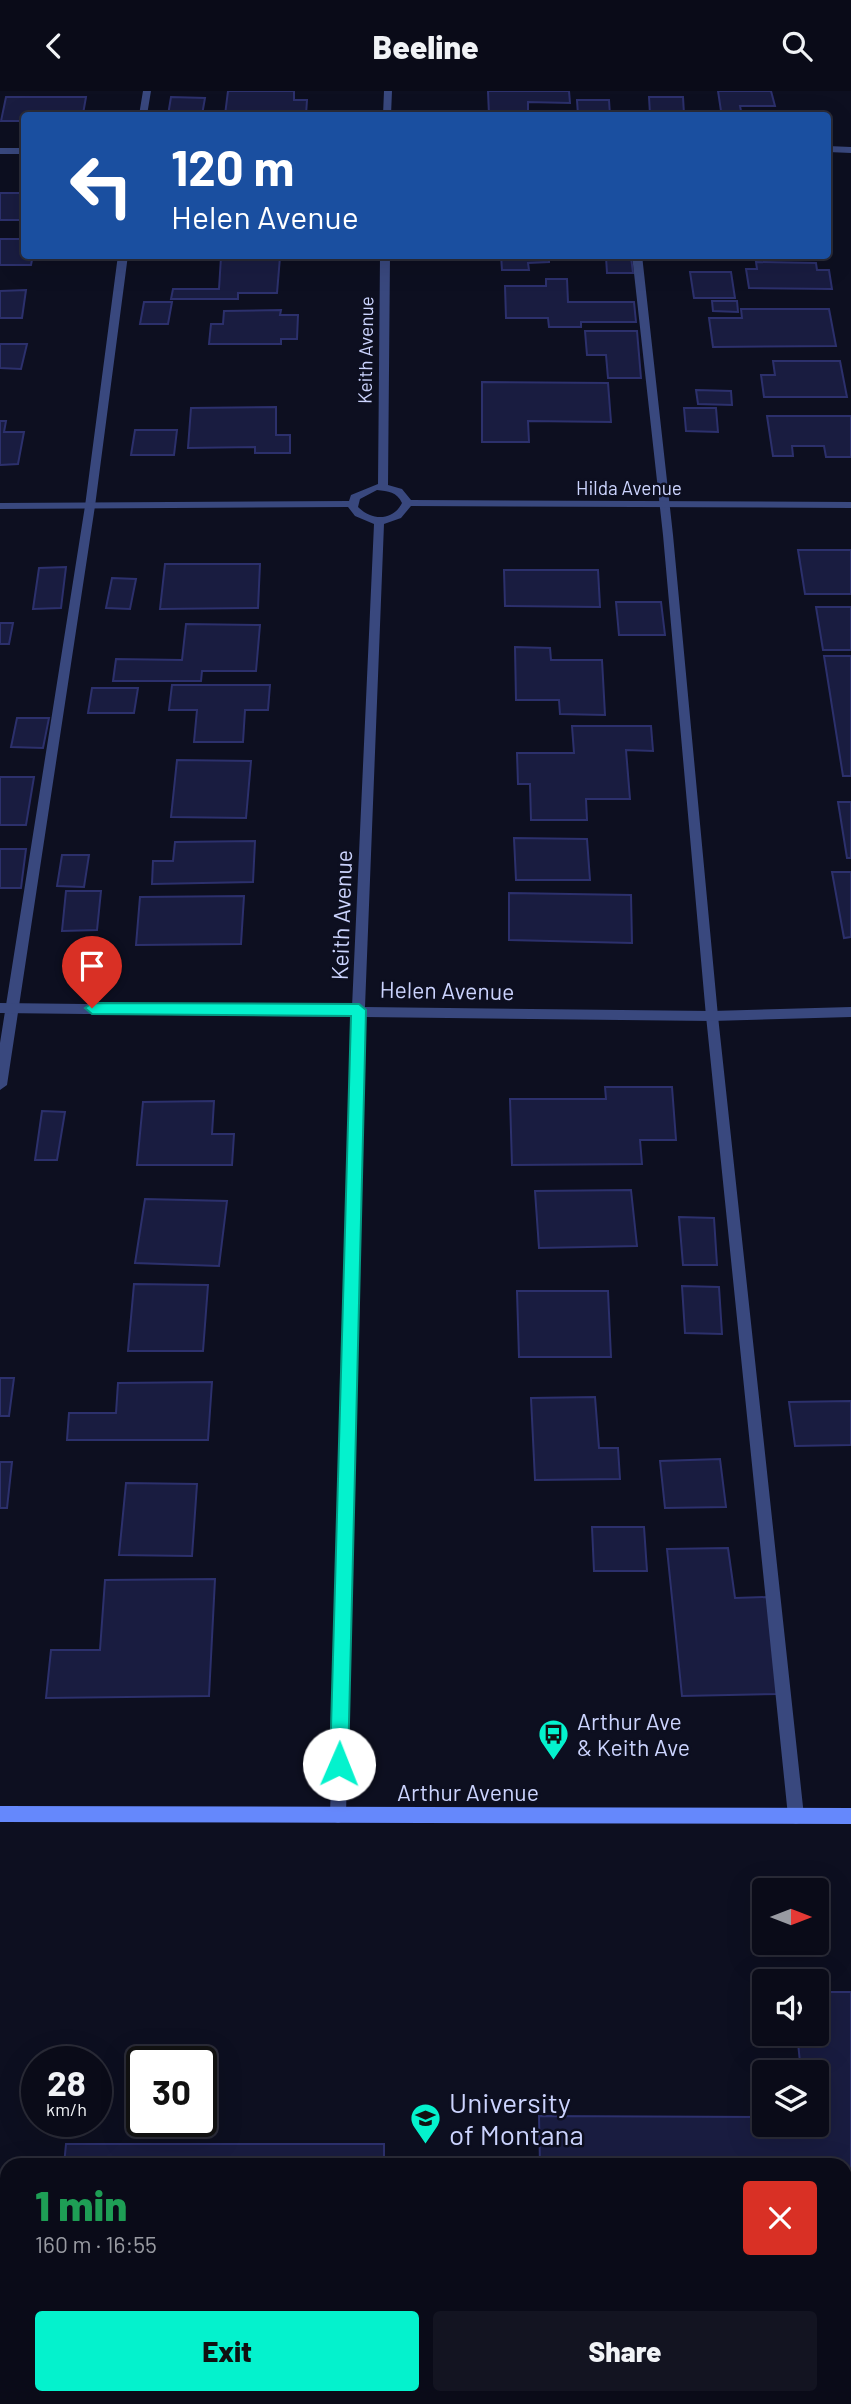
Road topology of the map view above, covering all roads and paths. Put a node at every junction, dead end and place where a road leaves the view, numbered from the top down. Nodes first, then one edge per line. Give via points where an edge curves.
1 (147, 91) edge
2 (388, 91) edge
3 (144, 112) edge
4 (387, 112) edge
5 (851, 143) edge
6 (831, 149) edge
7 (851, 150) edge
8 (0, 151) edge
9 (21, 151) edge
10 (122, 259) edge
11 (386, 259) edge
12 (637, 259) edge
13 (383, 487) junction
14 (407, 503) junction
15 (353, 504) junction
16 (664, 504) junction
17 (851, 505) edge
18 (0, 506) edge
19 (90, 506) junction
20 (379, 521) junction
21 (5, 1008) edge
22 (359, 1010) junction
23 (851, 1012) edge
24 (712, 1016) junction
25 (0, 1085) edge
26 (0, 1814) edge
27 (338, 1815) junction
28 (796, 1816) junction
29 (851, 1816) edge

1 - 3 street
2 - 4 street
5 - 7 street
6 - 7 street
8 - 9 street
10 - 19 street
11 - 13 street, Keith Avenue
12 - 16 street
13 - 14 street via 398,491
13 - 15 street via 360,492
14 - 16 street, Hilda Avenue
14 - 20 street via 396,517
15 - 19 street
15 - 20 street via 362,517
16 - 17 street, Hilda Avenue
16 - 24 street
18 - 19 street
19 - 21 street
20 - 22 street, Keith Avenue
21 - 22 street, Helen Avenue
21 - 25 street
22 - 24 street, Helen Avenue
22 - 27 street, Keith Avenue
23 - 24 street, Helen Avenue
24 - 28 street
26 - 27 street, Arthur Avenue
27 - 28 street, Arthur Avenue
28 - 29 street, Arthur Avenue

